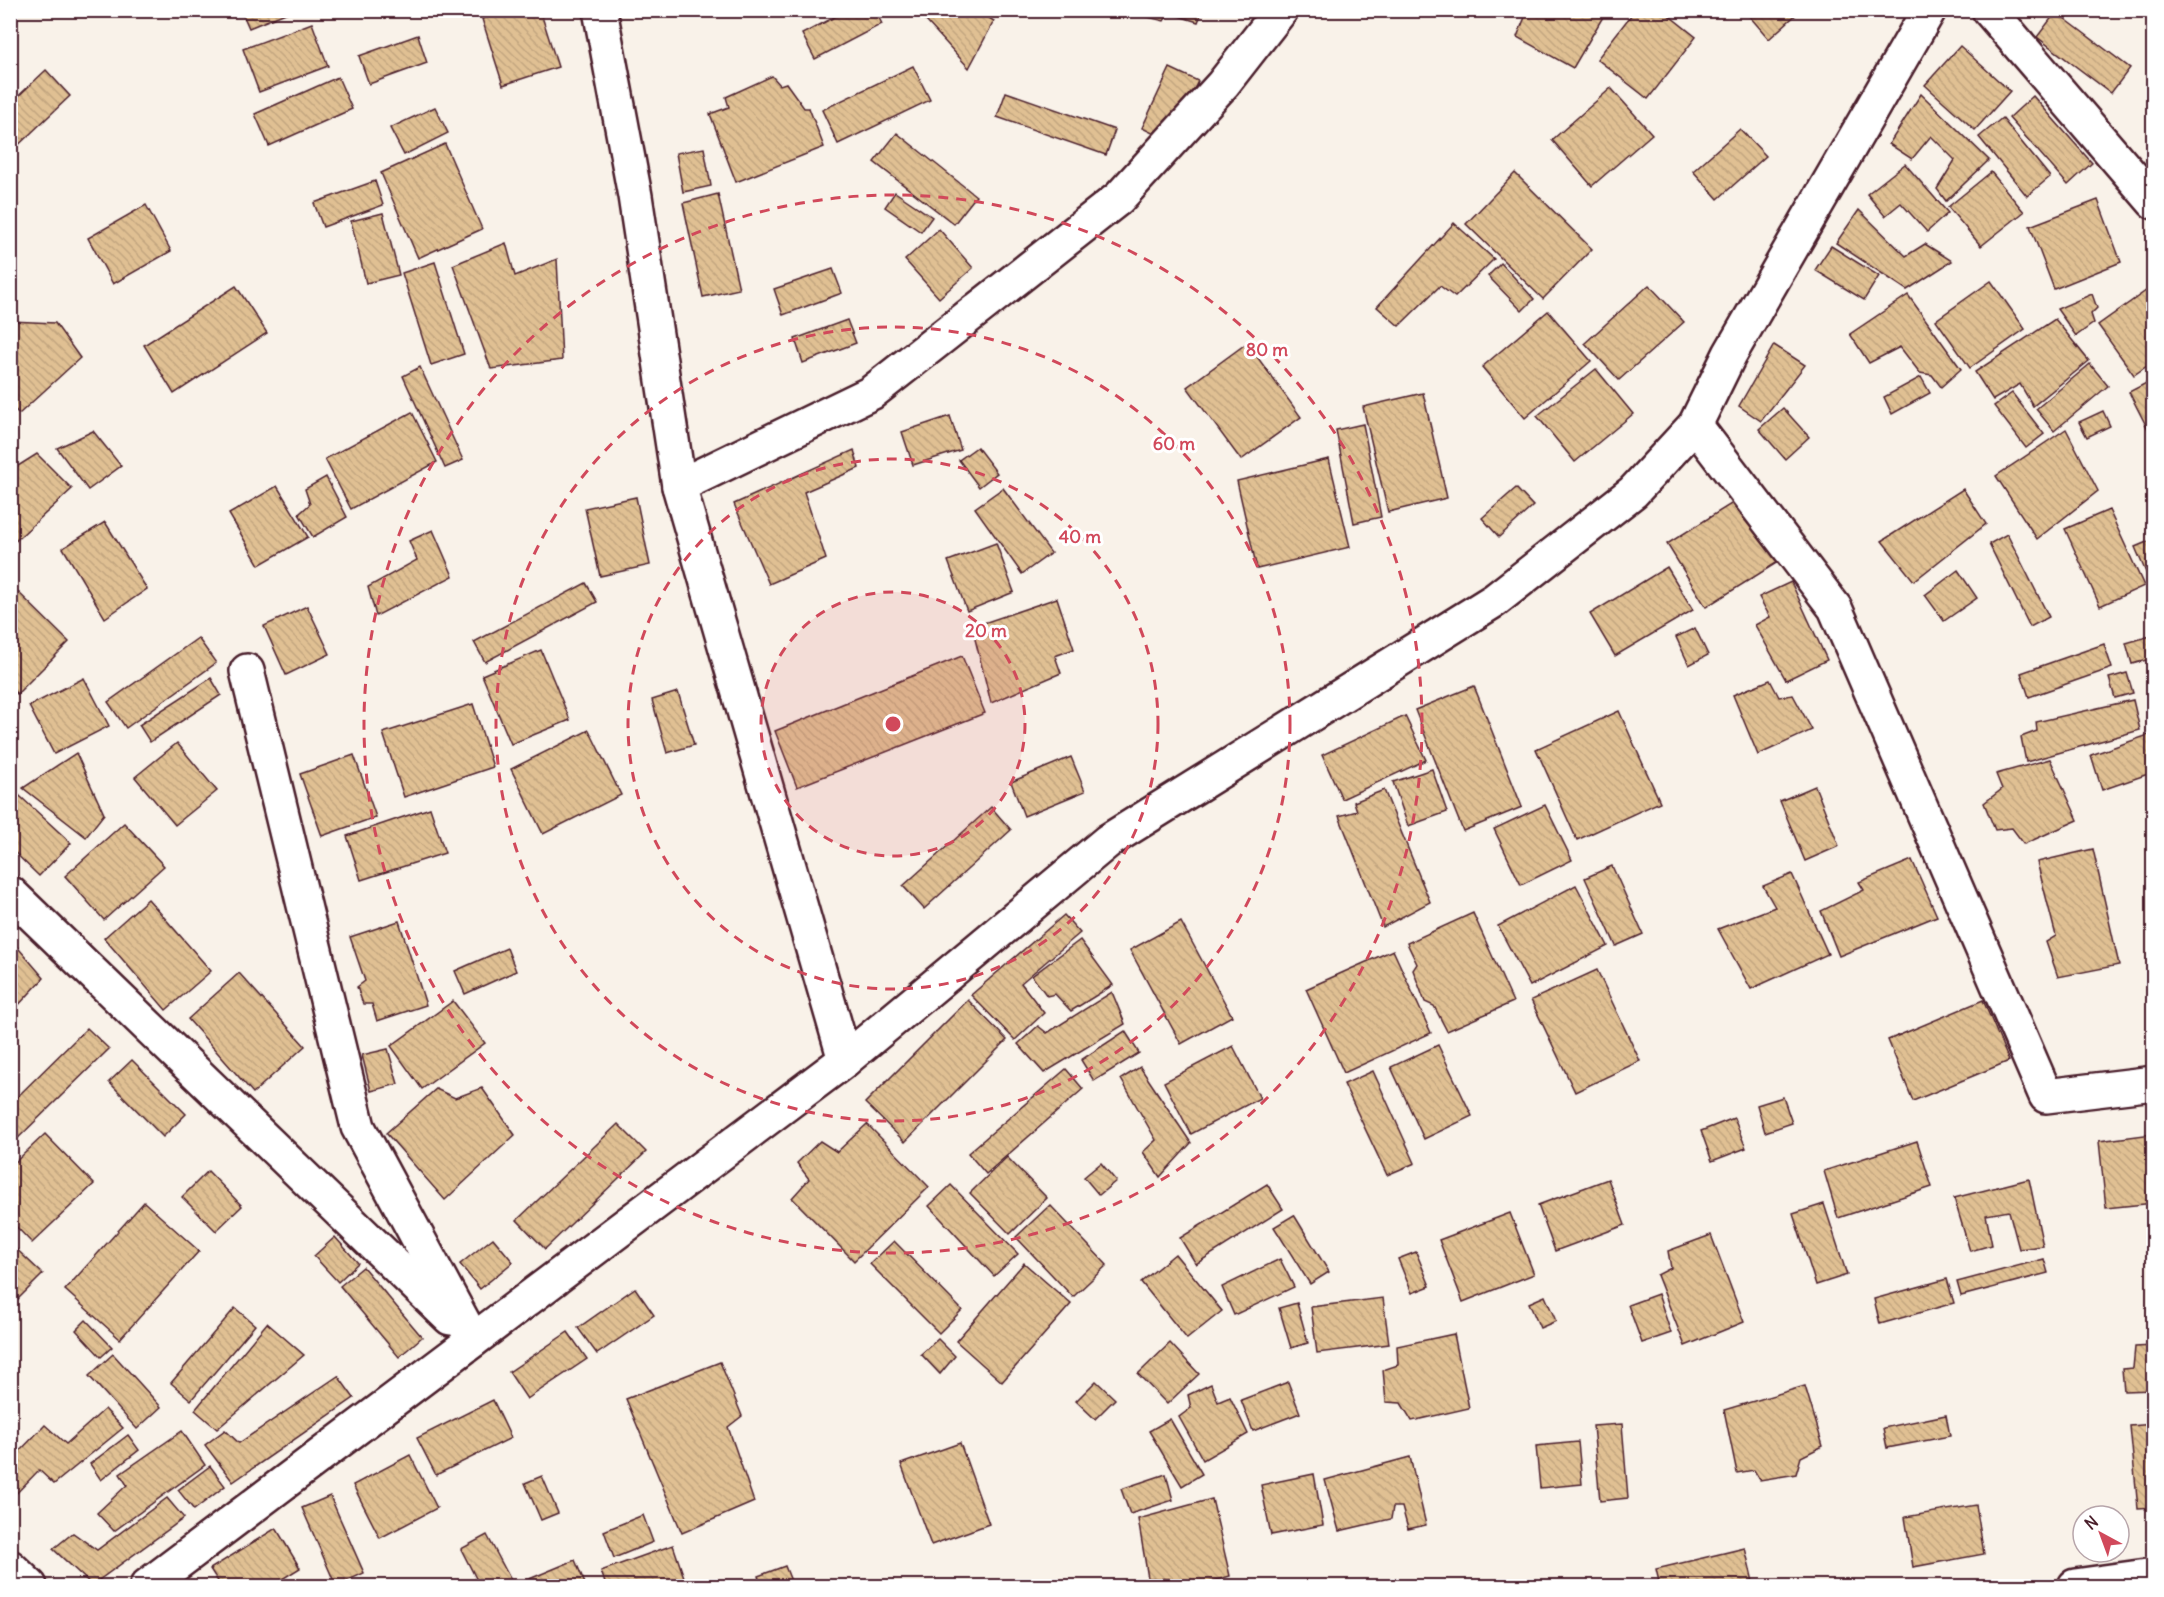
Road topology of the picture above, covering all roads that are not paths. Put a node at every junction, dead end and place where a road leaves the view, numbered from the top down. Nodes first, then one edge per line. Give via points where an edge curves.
1 (600, 10) edge
2 (1281, 10) edge
3 (1929, 10) edge
4 (1989, 10) edge
5 (2154, 202) edge
6 (1695, 425) junction
7 (679, 486) junction
8 (247, 671) dead end
9 (10, 893) edge
10 (845, 1060) junction
11 (2154, 1083) edge
12 (473, 1340) junction
13 (10, 1568) edge
14 (2154, 1575) edge
15 (30, 1587) edge
16 (147, 1587) edge
17 (2075, 1587) edge

1 - 7 street via 635,196
2 - 7 street via 1223,84 1119,198 871,393
3 - 6 street via 1730,354
4 - 5 street
6 - 10 street via 1634,492 1495,600 1108,841
6 - 11 street via 1835,608 2046,1096
7 - 10 street
8 - 12 street via 358,1127
9 - 12 street
10 - 12 street
12 - 16 street
13 - 15 street
14 - 17 street

